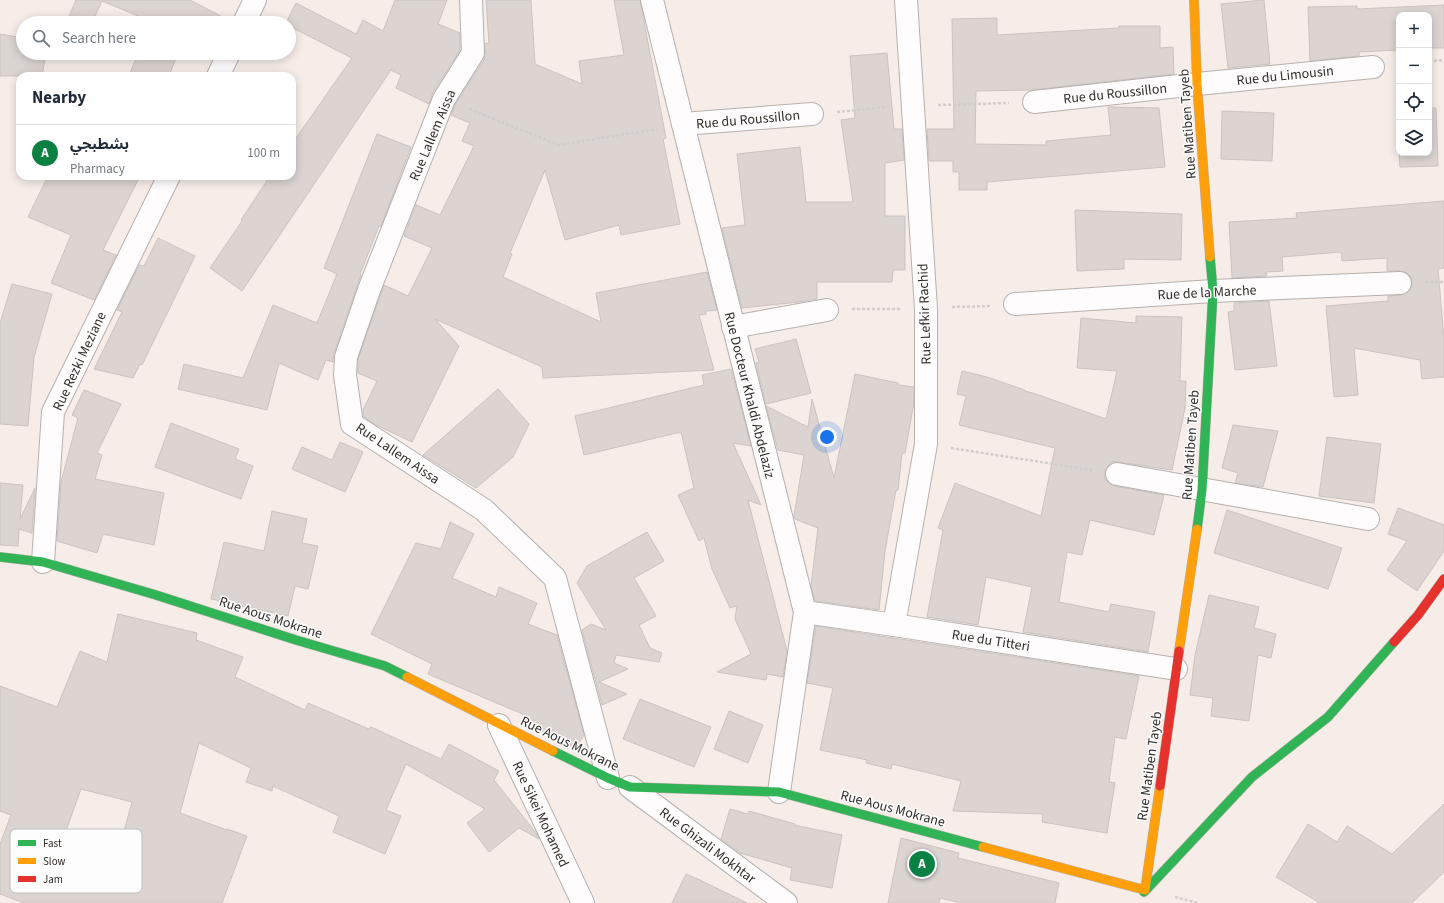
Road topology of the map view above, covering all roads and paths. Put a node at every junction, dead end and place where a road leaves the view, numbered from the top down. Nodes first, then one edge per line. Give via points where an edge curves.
1 (255, 0) edge
2 (471, 0) edge
3 (652, 0) edge
4 (906, 0) edge
5 (1194, 0) edge
6 (247, 16) edge
7 (226, 60) edge
8 (1444, 60) edge
9 (1432, 62) edge
10 (1374, 66) dead end
11 (220, 72) edge
12 (1197, 84) junction
13 (444, 99) junction
14 (1034, 102) dead end
15 (812, 114) dead end
16 (683, 124) junction
17 (167, 180) edge
18 (1400, 283) dead end
19 (1213, 291) junction
20 (1015, 304) dead end
21 (827, 310) dead end
22 (733, 328) junction
23 (926, 444) junction
24 (1117, 474) joint
25 (1202, 490) junction
26 (1368, 519) dead end
27 (0, 557) edge
28 (43, 562) junction
29 (1444, 579) edge
30 (805, 612) junction
31 (894, 625) junction
32 (1176, 669) junction
33 (499, 725) junction
34 (608, 778) junction
35 (630, 787) junction
36 (779, 792) junction
37 (1145, 890) junction
38 (1139, 899) dead end
39 (583, 903) edge
40 (786, 903) edge

1 - 6 street
2 - 13 street, Rue Lallem Aissa via 473,53
3 - 16 street, Rue Docteur Khaldi Abdelaziz
4 - 23 street, Rue Lefkir Rachid via 926,309
5 - 12 street, Rue Matiben Tayeb
7 - 11 street
8 - 9 path
10 - 12 street, Rue du Limousin
12 - 14 street, Rue du Roussillon
12 - 19 street, Rue Matiben Tayeb
13 - 16 path via 559,146
13 - 34 street, Rue Lallem Aissa via 369,290 346,357 345,375 352,424 484,510 555,578
15 - 16 street, Rue du Roussillon
16 - 22 street, Rue Docteur Khaldi Abdelaziz
17 - 28 street, Rue Rezki Meziane via 53,412
18 - 19 street, Rue de la Marche
19 - 20 street, Rue de la Marche
19 - 25 street, Rue Matiben Tayeb
21 - 22 street
22 - 30 street, Rue Docteur Khaldi Abdelaziz
23 - 24 path
23 - 31 street, Rue Lefkir Rachid
24 - 25 street
25 - 26 street
25 - 32 street, Rue Matiben Tayeb
27 - 28 street, Rue Aous Mokrane
28 - 33 street, Rue Aous Mokrane via 385,666
29 - 37 street via 1418,615 1328,717 1252,778
30 - 31 street, Rue du Titteri
30 - 36 street, Rue Docteur Khaldi Abdelaziz
31 - 32 street, Rue du Titteri
32 - 37 street, Rue Matiben Tayeb
33 - 34 street, Rue Aous Mokrane
33 - 39 street, Rue Sikei Mohamed
34 - 35 street, Rue Aous Mokrane
35 - 36 street, Rue Aous Mokrane
35 - 40 street, Rue Ghizali Mokhtar
36 - 37 street, Rue Aous Mokrane
37 - 38 street

